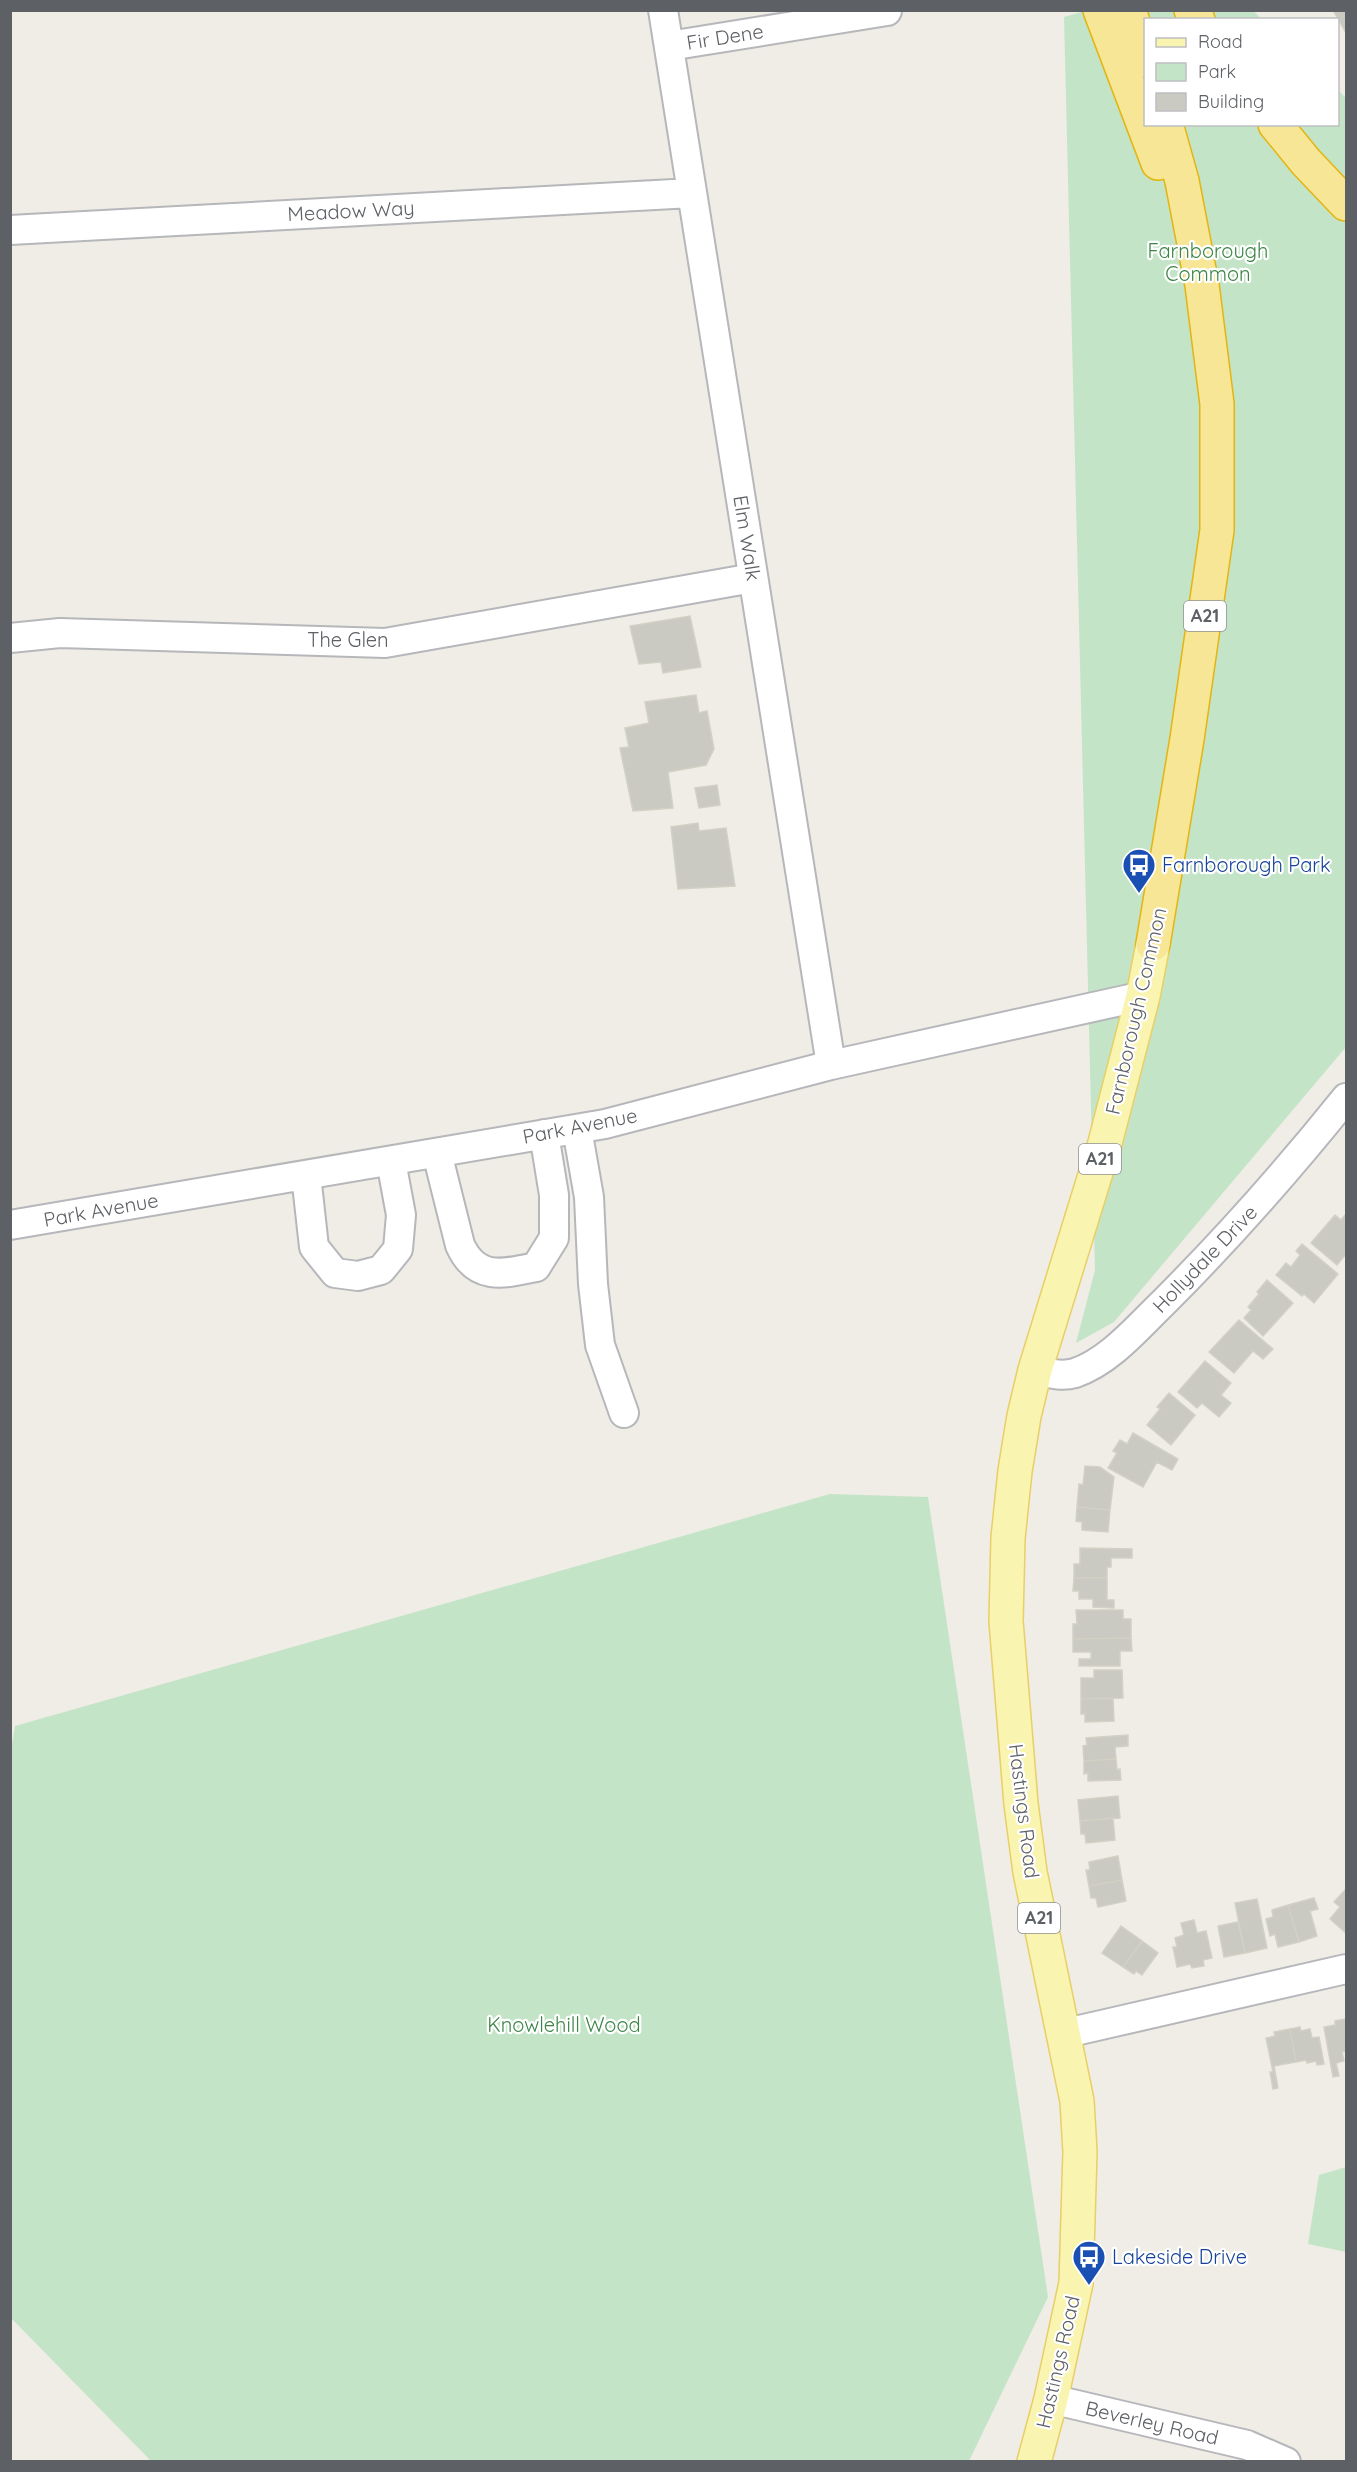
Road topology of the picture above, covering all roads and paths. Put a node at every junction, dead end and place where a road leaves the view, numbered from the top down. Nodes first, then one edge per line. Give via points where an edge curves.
1 (663, 10) edge
2 (1100, 10) edge
3 (1129, 10) edge
4 (887, 11) edge
5 (669, 46) junction
6 (1139, 76) edge
7 (1144, 108) edge
8 (1147, 126) edge
9 (1263, 126) edge
10 (1277, 126) edge
11 (1172, 132) edge
12 (1306, 162) junction
13 (692, 193) junction
14 (1347, 204) edge
15 (10, 230) edge
16 (1202, 285) junction
17 (753, 578) junction
18 (10, 638) edge
19 (1153, 944) joint
20 (1143, 996) junction
21 (831, 1065) junction
22 (1347, 1098) edge
23 (578, 1129) junction
24 (544, 1134) junction
25 (437, 1153) junction
26 (391, 1161) junction
27 (306, 1175) junction
28 (10, 1225) edge
29 (1035, 1370) junction
30 (624, 1413) dead end
31 (1347, 1969) edge
32 (1062, 2034) junction
33 (1051, 2399) junction
34 (1034, 2462) edge
35 (1286, 2462) edge

1 - 5 street, Elm Walk
2 - 6 highway, Farnborough Common / A21
3 - 6 highway, Farnborough Common / A21
4 - 5 street, Fir Dene
5 - 13 street, Elm Walk
6 - 7 highway, Farnborough Common / A21
8 - 16 highway, Farnborough Common / A21
9 - 12 highway
10 - 12 highway
11 - 16 highway, Farnborough Common / A21
12 - 14 highway
13 - 15 street, Meadow Way
13 - 17 street, Elm Walk
16 - 19 highway, Farnborough Common / A21 via 1217,404 1217,530
17 - 18 street, The Glen via 385,643 60,633
17 - 21 street, Elm Walk
19 - 20 main road, Farnborough Common / A21
20 - 21 street, Park Avenue
20 - 29 main road, Farnborough Common / A21 via 1105,1143
21 - 23 street, Park Avenue
22 - 29 street, Hollydale Drive via 1222,1244 1118,1348 1077,1372 1062,1376
23 - 24 street, Park Avenue
23 - 30 street via 589,1197 600,1345
24 - 25 street, Park Avenue
24 - 25 street via 554,1195 554,1238 536,1267 509,1273 483,1271 466,1259
25 - 26 street, Park Avenue
26 - 27 street, Park Avenue
26 - 27 street via 401,1215 398,1249 381,1270 358,1276 335,1273 314,1247
27 - 28 street, Park Avenue
29 - 32 main road, Hastings Road / A21 via 1015,1471 1006,1621 1030,1872
31 - 32 street
32 - 33 main road, Hastings Road / A21 via 1077,2101 1080,2173 1076,2283
33 - 34 main road, Hastings Road / A21
33 - 35 street, Beverley Road via 1247,2445

